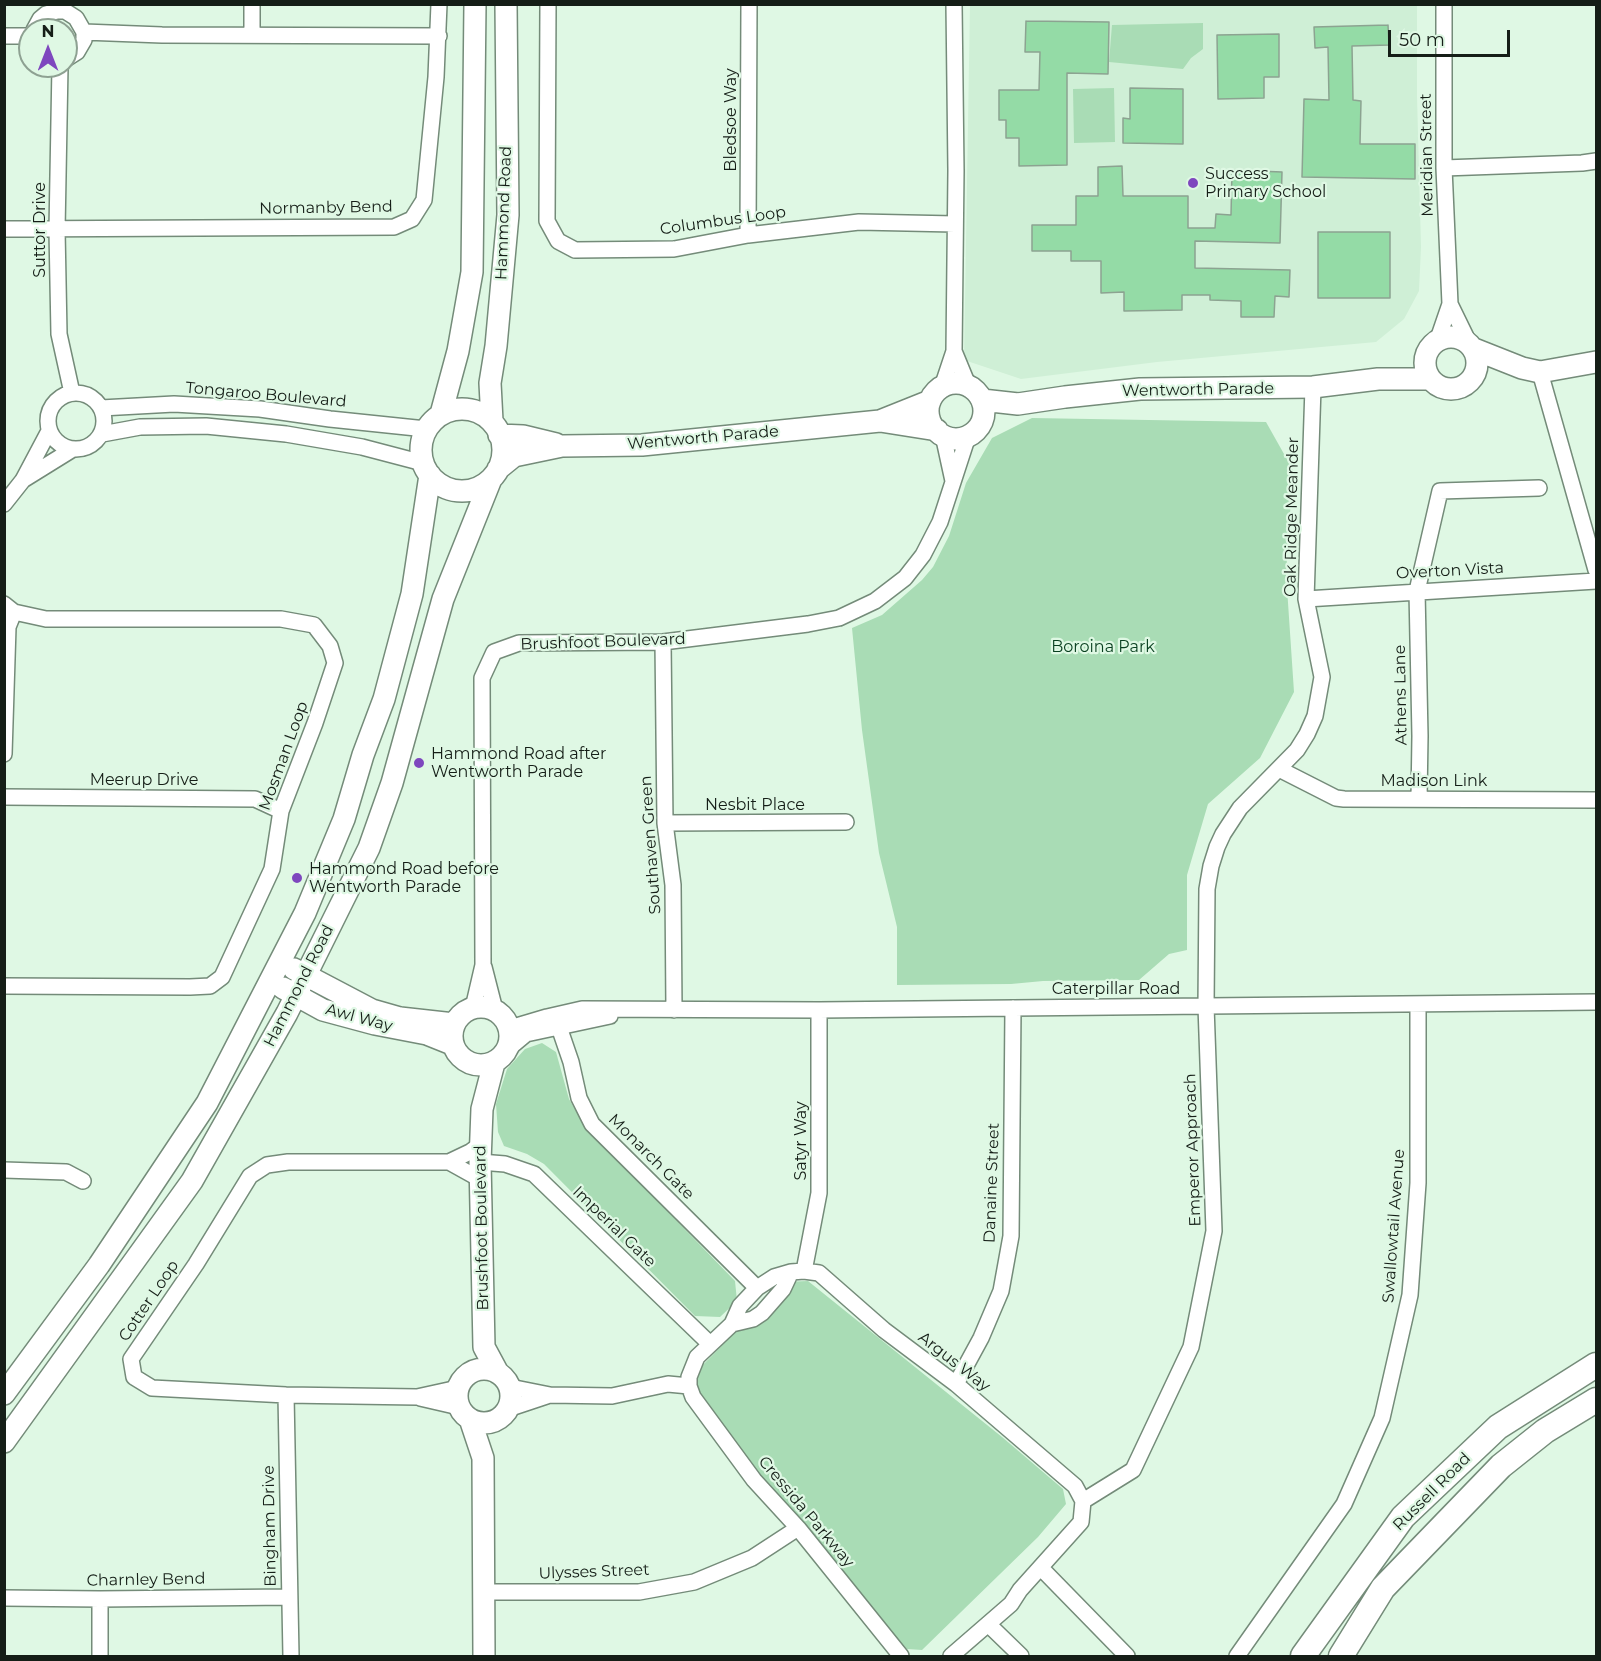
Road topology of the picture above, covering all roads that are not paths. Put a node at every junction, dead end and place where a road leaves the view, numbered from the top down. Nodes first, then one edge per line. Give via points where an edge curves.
1 (252, 4) edge
2 (439, 4) edge
3 (474, 4) edge
4 (506, 4) edge
5 (548, 4) edge
6 (749, 4) edge
7 (954, 4) edge
8 (1443, 4) edge
9 (57, 8) edge
10 (41, 18) edge
11 (84, 32) junction
12 (252, 34) junction
13 (439, 36) junction
14 (78, 51) edge
15 (60, 78) edge
16 (1596, 161) edge
17 (1444, 168) junction
18 (955, 224) junction
19 (4, 229) edge
20 (57, 230) junction
21 (748, 235) junction
22 (1450, 304) junction
23 (1432, 346) junction
24 (1471, 346) junction
25 (954, 351) junction
26 (1596, 362) edge
27 (1531, 370) junction
28 (1378, 379) junction
29 (1430, 379) junction
30 (1471, 381) junction
31 (1313, 387) junction
32 (72, 393) junction
33 (936, 394) junction
34 (978, 402) junction
35 (101, 408) junction
36 (433, 422) junction
37 (880, 422) junction
38 (496, 428) junction
39 (49, 431) junction
40 (940, 433) junction
41 (102, 434) junction
42 (968, 436) junction
43 (562, 446) junction
44 (73, 449) junction
45 (426, 469) junction
46 (495, 474) junction
47 (24, 480) junction
48 (953, 481) junction
49 (1539, 488) dead end
50 (4, 504) edge
51 (1596, 570) edge
52 (1596, 581) edge
53 (1417, 591) junction
54 (1306, 598) junction
55 (9, 608) edge
56 (663, 642) junction
57 (4, 754) edge
58 (1279, 769) junction
59 (4, 797) edge
60 (1419, 799) junction
61 (1596, 800) edge
62 (281, 811) junction
63 (846, 822) dead end
64 (665, 823) junction
65 (280, 962) junction
66 (483, 965) junction
67 (305, 975) junction
68 (270, 982) junction
69 (4, 986) edge
70 (295, 994) junction
71 (1596, 1002) edge
72 (1418, 1005) junction
73 (1206, 1006) junction
74 (473, 1008) junction
75 (1013, 1008) junction
76 (495, 1010) junction
77 (636, 1010) junction
78 (674, 1010) junction
79 (819, 1010) junction
80 (560, 1027) junction
81 (457, 1043) junction
82 (504, 1046) junction
83 (482, 1109) junction
84 (481, 1153) junction
85 (449, 1162) junction
86 (4, 1170) edge
87 (83, 1181) dead end
88 (481, 1185) junction
89 (797, 1271) junction
90 (757, 1288) junction
91 (732, 1324) junction
92 (710, 1344) junction
93 (484, 1347) junction
94 (1596, 1365) edge
95 (504, 1380) junction
96 (956, 1384) junction
97 (689, 1386) junction
98 (4, 1394) edge
99 (286, 1395) junction
100 (550, 1395) junction
101 (464, 1397) junction
102 (1596, 1400) edge
103 (503, 1414) junction
104 (4, 1442) edge
105 (483, 1458) junction
106 (1083, 1501) junction
107 (798, 1528) junction
108 (1041, 1568) junction
109 (1020, 1590) junction
110 (484, 1592) junction
111 (289, 1597) junction
112 (4, 1598) edge
113 (99, 1599) junction
114 (988, 1624) junction
115 (100, 1656) edge
116 (291, 1656) edge
117 (484, 1656) edge
118 (902, 1656) edge
119 (940, 1656) edge
120 (951, 1656) edge
121 (1021, 1656) edge
122 (1127, 1656) edge
123 (1237, 1656) edge
124 (1303, 1656) edge
125 (1341, 1656) edge

1 - 12 street
2 - 13 street, Normanby Bend
3 - 36 main road, Hammond Road via 472,272 458,351
4 - 38 main road, Hammond Road via 508,215 490,383
5 - 21 street, Columbus Loop via 547,221 558,241 575,250 674,249
6 - 21 street, Bledsoe Way
7 - 18 street
8 - 17 street, Meridian Street
9 - 10 street
9 - 11 street via 76,18
11 - 12 street
11 - 14 street
12 - 13 street
13 - 20 street, Normanby Bend via 424,200 412,219 394,227
15 - 20 street, Suttor Drive
16 - 17 street
17 - 22 street, Meridian Street
18 - 21 street, Columbus Loop via 859,222
18 - 25 street
19 - 20 street, Normanby Bend
20 - 32 street, Suttor Drive via 58,334
22 - 23 street, Meridian Street
22 - 24 street, Meridian Street
23 - 24 main road via 1454,336
23 - 28 main road, Wentworth Parade
23 - 29 main road via 1425,371
24 - 27 main road
24 - 30 main road via 1477,364
25 - 33 street
25 - 34 street
26 - 27 main road
27 - 30 main road
27 - 51 street
28 - 29 main road, Wentworth Parade
28 - 31 main road, Wentworth Parade
29 - 30 main road via 1445,389
31 - 34 main road, Wentworth Parade via 1140,389 1018,404
31 - 54 street, Oak Ridge Meander
32 - 35 street via 89,396
32 - 39 street via 52,406 48,414
33 - 34 main road via 950,384
33 - 37 main road, Wentworth Parade
33 - 40 main road via 929,417
34 - 42 main road via 975,432
35 - 36 street, Tongaroo Boulevard via 174,404 260,409 330,419
35 - 41 street
36 - 38 main road via 462,408 478,411
36 - 45 main road, Hammond Road via 420,449
37 - 40 main road, Wentworth Parade
37 - 43 main road, Wentworth Parade via 642,445
38 - 43 main road, Wentworth Parade
38 - 46 main road, Hammond Road via 502,450
39 - 44 street via 58,443
39 - 47 street
40 - 42 main road
40 - 48 street, Brushfoot Boulevard
41 - 44 street via 90,446
41 - 45 street via 140,427 206,426 286,434 362,447
42 - 48 street, Brushfoot Boulevard
43 - 46 main road, Wentworth Parade via 514,456
44 - 47 street
45 - 46 main road via 446,488 460,491 474,489
45 - 65 main road, Hammond Road via 412,594 384,699 344,819
46 - 67 main road, Hammond Road via 443,599 393,783 369,848
47 - 50 street
48 - 56 street, Brushfoot Boulevard via 940,522 923,555 905,578 875,601 839,618 808,624
49 - 53 street, Athens Lane via 1440,490
52 - 53 street, Overton Vista
53 - 54 street, Overton Vista
53 - 60 street, Athens Lane
54 - 58 street, Oak Ridge Meander via 1322,677 1315,716 1307,734
55 - 57 street
55 - 62 street, Mosman Loop via 46,619 281,619 314,625 330,646 335,663
56 - 64 street, Southaven Green
56 - 66 street, Brushfoot Boulevard via 519,643 494,652 482,678
58 - 60 street, Madison Link via 1336,798
58 - 73 street, Oak Ridge Meander via 1240,808 1217,847 1207,889
59 - 62 street, Meerup Drive via 255,799
60 - 61 street, Madison Link
62 - 69 street, Mosman Loop via 272,869 222,977 210,986
63 - 64 street, Nesbit Place
64 - 78 street, Southaven Green via 674,885
65 - 67 main road, Awl Way
65 - 68 main road, Hammond Road
66 - 74 street, Brushfoot Boulevard
66 - 76 street, Brushfoot Boulevard
67 - 70 main road, Hammond Road
67 - 81 main road, Awl Way via 372,1010
68 - 70 main road, Awl Way
68 - 98 main road, Hammond Road via 207,1103 99,1265
70 - 81 main road, Awl Way via 323,1010
70 - 104 main road, Hammond Road via 192,1181
71 - 72 street, Caterpillar Road
72 - 73 street, Caterpillar Road
72 - 123 street, Swallowtail Avenue via 1418,1183 1410,1295 1382,1418 1344,1504
73 - 75 street, Caterpillar Road
73 - 106 street, Emperor Approach via 1214,1231 1191,1347 1132,1470
74 - 76 main road
74 - 81 main road via 465,1011
75 - 79 street, Caterpillar Road
75 - 96 street, Danaine Street via 1011,1236 1002,1291
76 - 82 main road via 507,1021
77 - 78 street, Caterpillar Road
77 - 80 street, Caterpillar Road
77 - 82 street, Caterpillar Road via 582,1009 547,1017
78 - 79 street, Caterpillar Road
79 - 89 street, Satyr Way via 819,1193
80 - 82 street, Caterpillar Road via 526,1034
80 - 90 street, Monarch Gate via 579,1098 592,1124
81 - 82 main road via 479,1066
81 - 83 main road, Brushfoot Boulevard
82 - 83 main road, Brushfoot Boulevard
83 - 84 main road, Brushfoot Boulevard
84 - 85 street, Cotter Loop via 470,1152
84 - 88 main road, Brushfoot Boulevard
84 - 92 street, Imperial Gate via 534,1174
85 - 88 street, Cotter Loop via 476,1177
85 - 99 street, Cotter Loop via 288,1162 258,1170 250,1176 131,1359 134,1377 152,1388
86 - 87 street via 66,1172
88 - 93 main road, Brushfoot Boulevard
89 - 90 street via 774,1276
89 - 91 street via 762,1312 753,1319
89 - 96 street, Argus Way via 819,1273 884,1330
90 - 91 street via 740,1306
91 - 92 street
92 - 97 street via 697,1357
93 - 95 main road, Brushfoot Boulevard
93 - 101 main road
94 - 124 main road, Russell Road via 1498,1427 1403,1517
95 - 100 street
95 - 101 main road via 483,1369
95 - 103 main road via 511,1395
96 - 106 street, Argus Way via 1075,1486
97 - 100 street via 668,1384 612,1396
97 - 107 street, Cressida Parkway via 754,1480
99 - 101 street, Cotter Loop
99 - 111 street, Bingham Drive
100 - 103 street
101 - 103 main road via 484,1423
101 - 105 main road
102 - 125 main road, Russell Road via 1545,1431 1501,1466 1383,1588
103 - 105 main road
105 - 110 main road
106 - 108 street via 1081,1522
107 - 110 street, Ulysses Street via 752,1558 694,1582 639,1592
107 - 118 street, Cressida Parkway
108 - 109 street
108 - 122 street
109 - 114 street via 1011,1604
109 - 119 street via 1000,1599
110 - 117 main road
111 - 113 street, Charnley Bend
111 - 116 street, Bingham Drive
112 - 113 street, Charnley Bend
113 - 115 street
114 - 120 street
114 - 121 street

